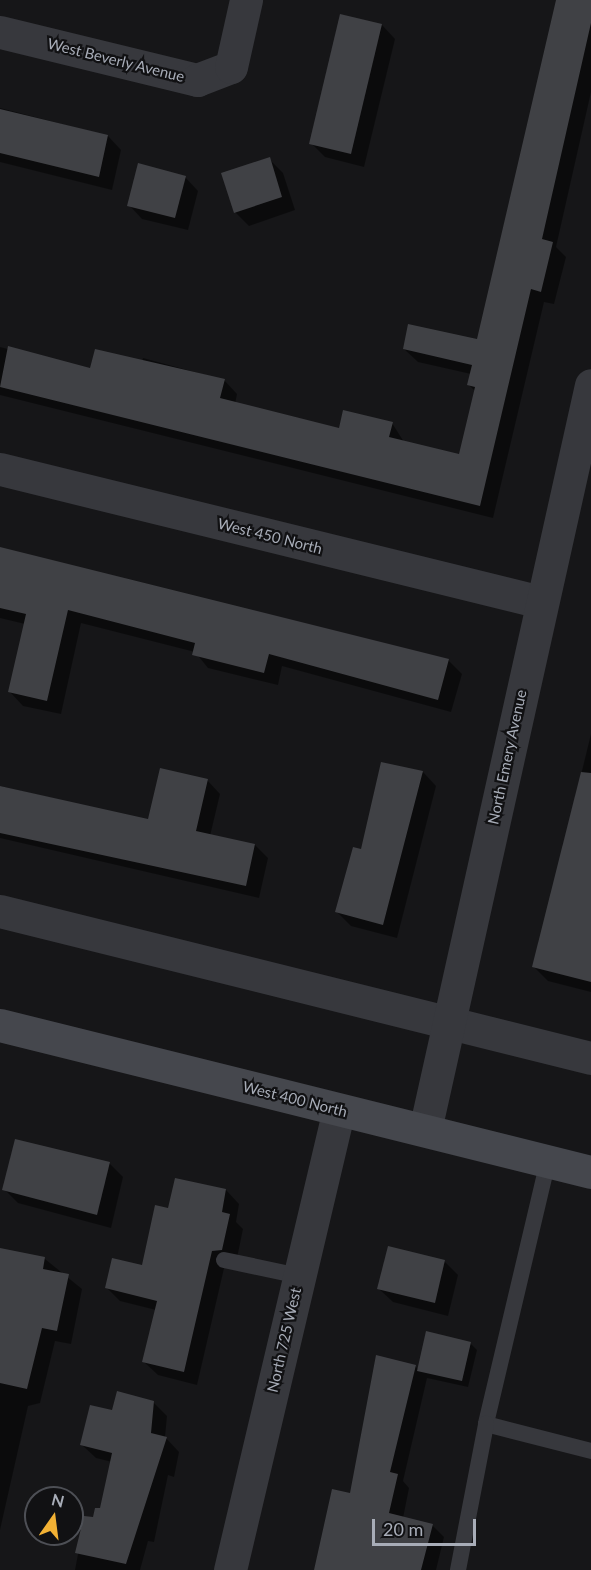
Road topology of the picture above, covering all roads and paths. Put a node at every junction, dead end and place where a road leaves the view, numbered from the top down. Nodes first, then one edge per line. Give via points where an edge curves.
1 (246, 0) edge
2 (0, 32) edge
3 (591, 385) edge
4 (0, 469) edge
5 (541, 602) junction
6 (0, 911) edge
7 (448, 1021) junction
8 (0, 1025) edge
9 (591, 1058) edge
10 (339, 1110) junction
11 (425, 1130) junction
12 (548, 1161) junction
13 (591, 1172) edge
14 (224, 1260) dead end
15 (299, 1276) junction
16 (486, 1424) junction
17 (591, 1451) edge
18 (230, 1570) edge
19 (458, 1570) edge

1 - 2 street, West Beverly Avenue via 231,67 197,80
3 - 5 street, North Emery Avenue
4 - 5 street, West 450 North
5 - 7 street, North Emery Avenue
6 - 7 street
7 - 9 street
7 - 11 street, North Emery Avenue
8 - 10 main road, West 400 North
10 - 11 main road, West 400 North
10 - 15 street, North 725 West
11 - 12 main road, West 400 North
12 - 13 main road, West 400 North
12 - 16 lane
14 - 15 lane
15 - 18 street, North 725 West
16 - 17 lane
16 - 19 lane

